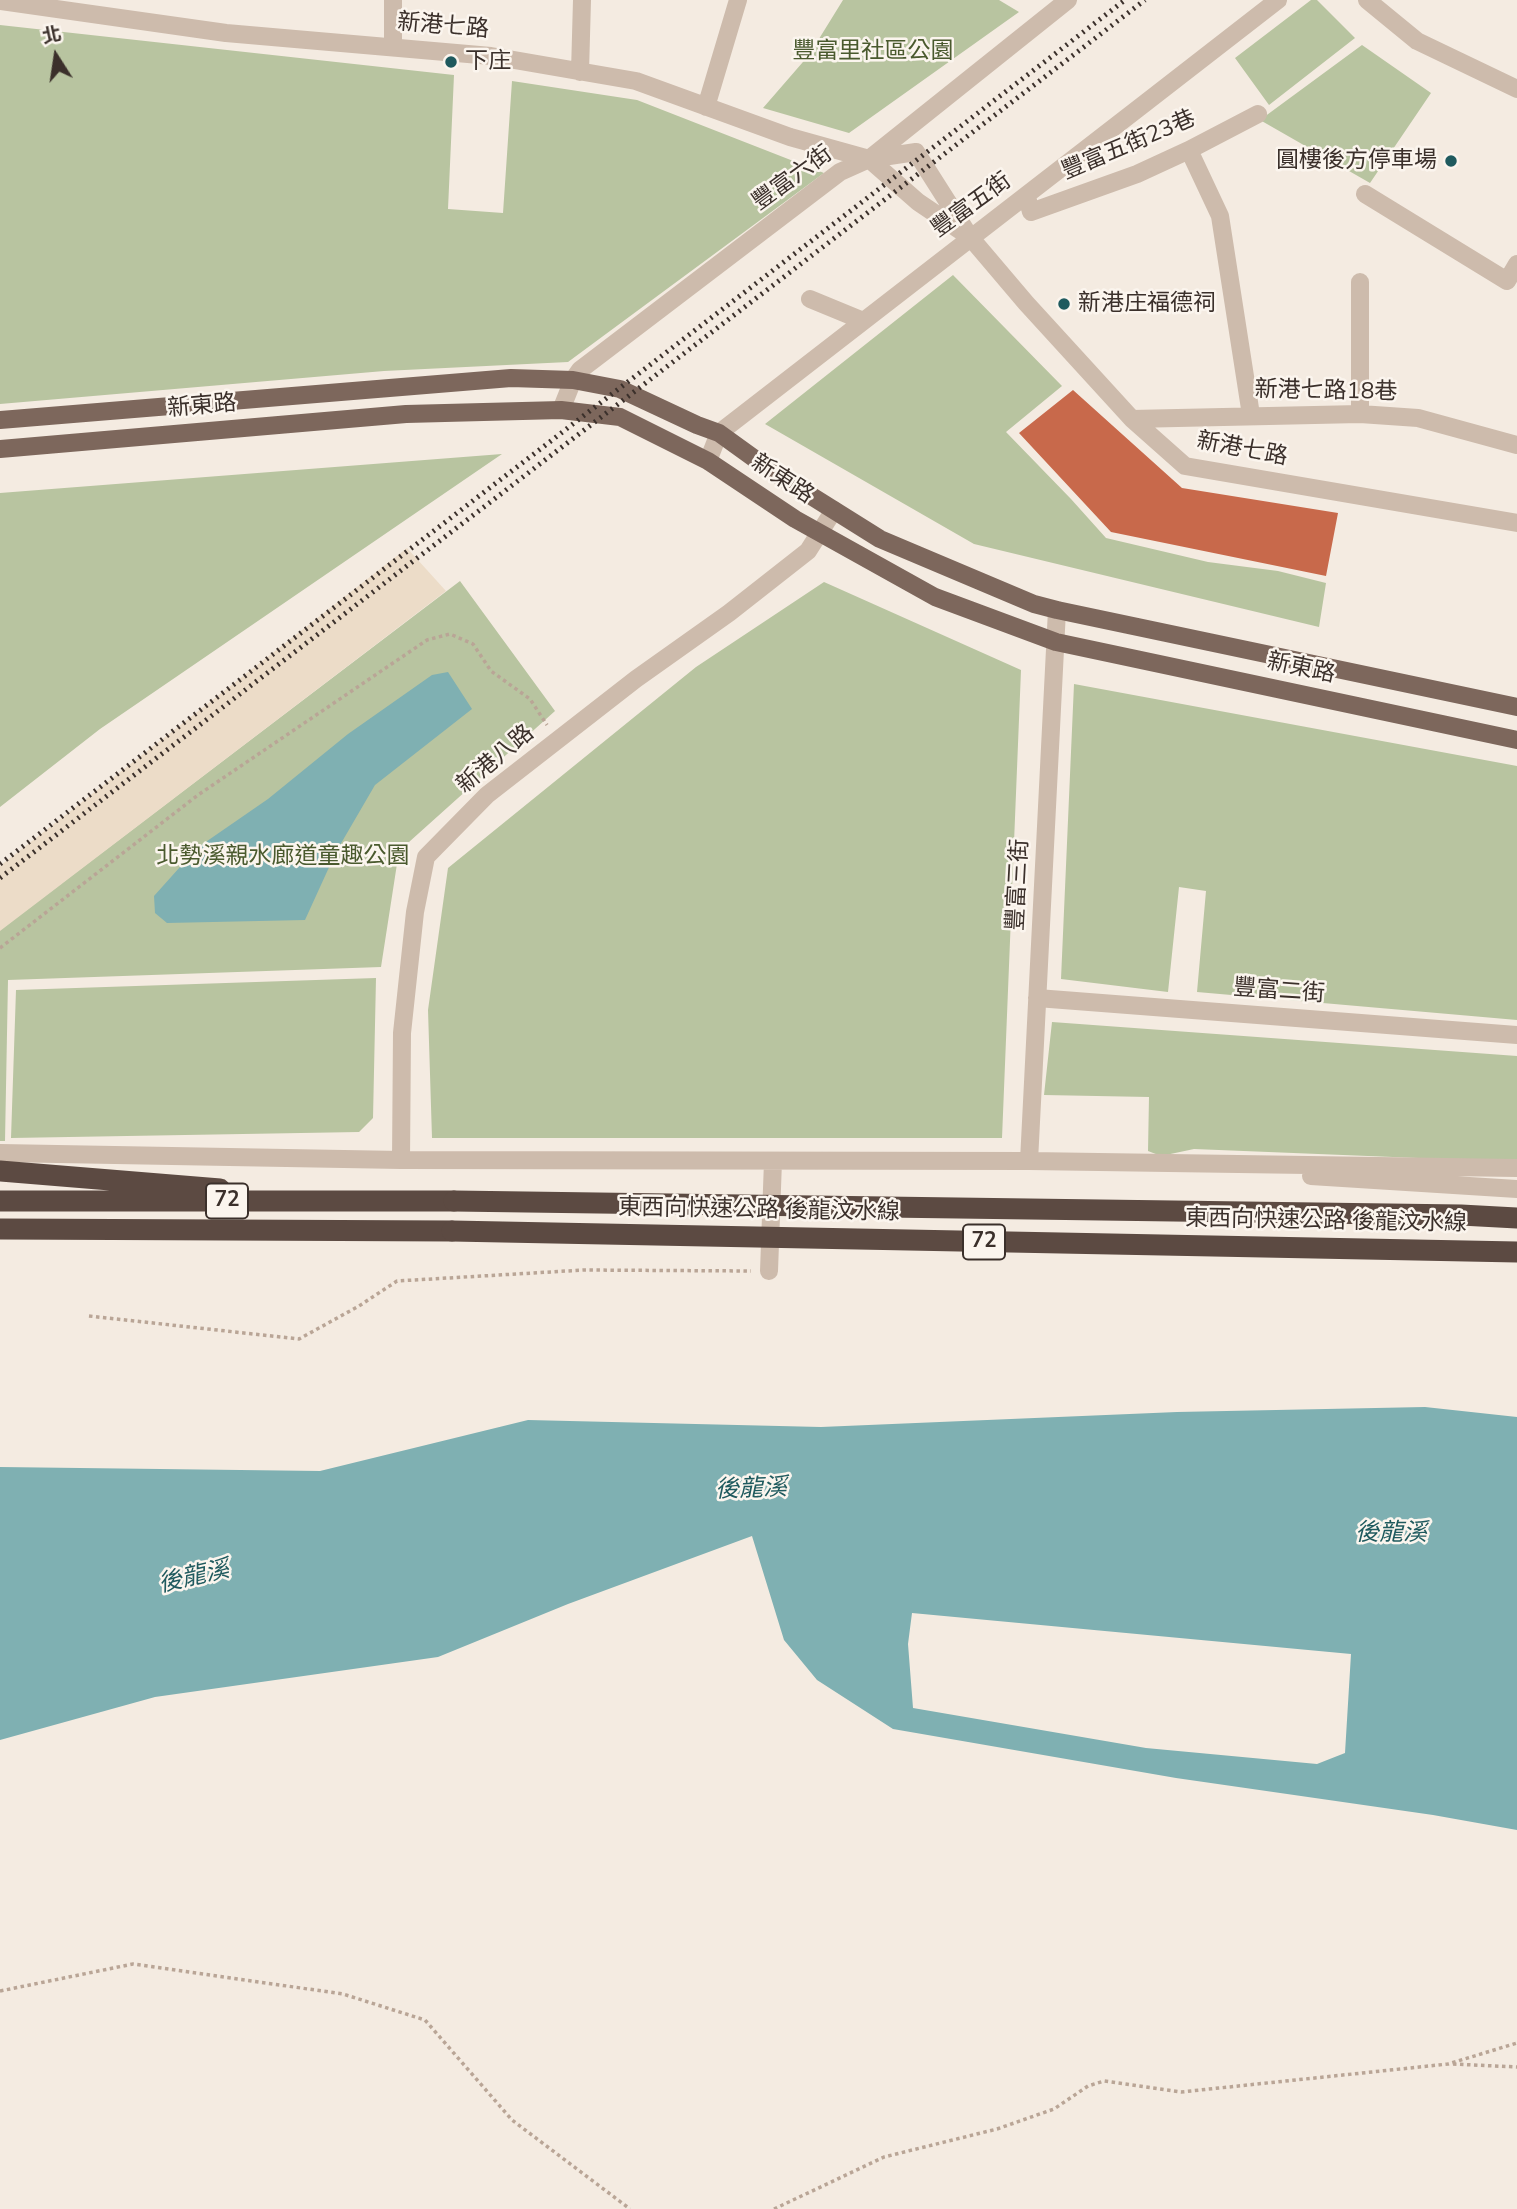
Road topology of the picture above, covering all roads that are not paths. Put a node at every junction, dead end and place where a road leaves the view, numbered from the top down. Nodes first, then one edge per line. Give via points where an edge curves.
1 (393, 0) edge
2 (582, 0) edge
3 (738, 0) edge
4 (1068, 0) edge
5 (1278, 0) edge
6 (1367, 0) edge
7 (0, 1) edge
8 (47, 3) edge
9 (393, 47) junction
10 (580, 72) junction
11 (1517, 89) edge
12 (706, 107) junction
13 (1258, 114) dead end
14 (1189, 150) junction
15 (869, 159) junction
16 (1365, 194) dead end
17 (1027, 197) junction
18 (970, 237) junction
19 (1517, 264) edge
20 (1360, 282) dead end
21 (810, 299) dead end
22 (862, 320) junction
23 (573, 380) junction
24 (561, 410) junction
25 (1360, 414) junction
26 (1251, 415) junction
27 (1132, 419) junction
28 (0, 420) edge
29 (719, 433) junction
30 (1517, 444) edge
31 (0, 449) edge
32 (708, 461) junction
33 (834, 510) junction
34 (1517, 523) edge
35 (820, 534) junction
36 (1057, 610) junction
37 (1056, 642) junction
38 (1517, 707) edge
39 (1517, 740) edge
40 (1037, 998) junction
41 (1517, 1035) edge
42 (0, 1153) edge
43 (401, 1160) junction
44 (774, 1161) junction
45 (1029, 1161) junction
46 (1117, 1163) junction
47 (1517, 1168) edge
48 (0, 1171) edge
49 (1517, 1188) edge
50 (0, 1201) edge
51 (386, 1201) junction
52 (1517, 1210) edge
53 (1461, 1215) junction
54 (1517, 1218) edge
55 (0, 1229) edge
56 (1510, 1253) edge
57 (769, 1271) road end

1 - 9 street
2 - 10 street
3 - 12 street
4 - 15 street, 豐富六街
5 - 17 street, 豐富五街
6 - 11 street via 1417,41
7 - 8 street, 新港七路
8 - 9 street, 新港七路 via 226,33
9 - 10 street, 新港七路 via 491,56
10 - 12 street, 新港七路 via 636,81
12 - 15 street, 新港七路
13 - 14 street, 豐富五街23巷
14 - 17 street, 豐富五街23巷 via 1031,212
14 - 26 street via 1220,216
15 - 18 street, 新港七路 via 918,202
15 - 18 street, 新港七路 via 916,152
15 - 23 street, 豐富六街 via 840,172 580,370
16 - 19 street via 1507,281
17 - 18 street, 豐富五街
18 - 22 street, 豐富五街
18 - 27 street, 新港七路
20 - 25 street
21 - 22 street
22 - 29 street, 豐富五街
23 - 24 street, 豐富六街
23 - 28 main road, 新東路 via 511,378
23 - 29 main road, 新東路 via 620,389
24 - 31 main road, 新東路 via 405,414
24 - 32 main road, 新東路 via 620,417
25 - 26 street, 新港七路18巷
25 - 30 street, 新港七路18巷 via 1418,418
26 - 27 street, 新港七路18巷
27 - 34 street, 新港七路 via 1185,466
29 - 32 street
29 - 33 main road, 新東路
32 - 35 main road, 新東路
33 - 35 street, 新港八路
33 - 36 main road, 新東路 via 880,539
35 - 37 main road, 新東路 via 935,597
35 - 43 street, 新港八路 via 808,551 487,795 426,857 402,1033
36 - 37 street, 豐富三街
36 - 38 main road, 新東路
37 - 39 main road, 新東路
37 - 40 street, 豐富三街
40 - 41 street, 豐富二街
40 - 45 street, 豐富三街
42 - 43 street
43 - 44 street
44 - 45 street
44 - 57 street
45 - 46 street
46 - 47 street
46 - 49 street
48 - 51 highway
50 - 51 highway, 東西向快速公路 後龍汶水線 / 72
51 - 53 highway, 東西向快速公路 後龍汶水線 / 72, bridge
52 - 53 highway, bridge
53 - 54 highway, 東西向快速公路 後龍汶水線 / 72, bridge
55 - 56 highway, 東西向快速公路 後龍汶水線 / 72, bridge via 452,1231

